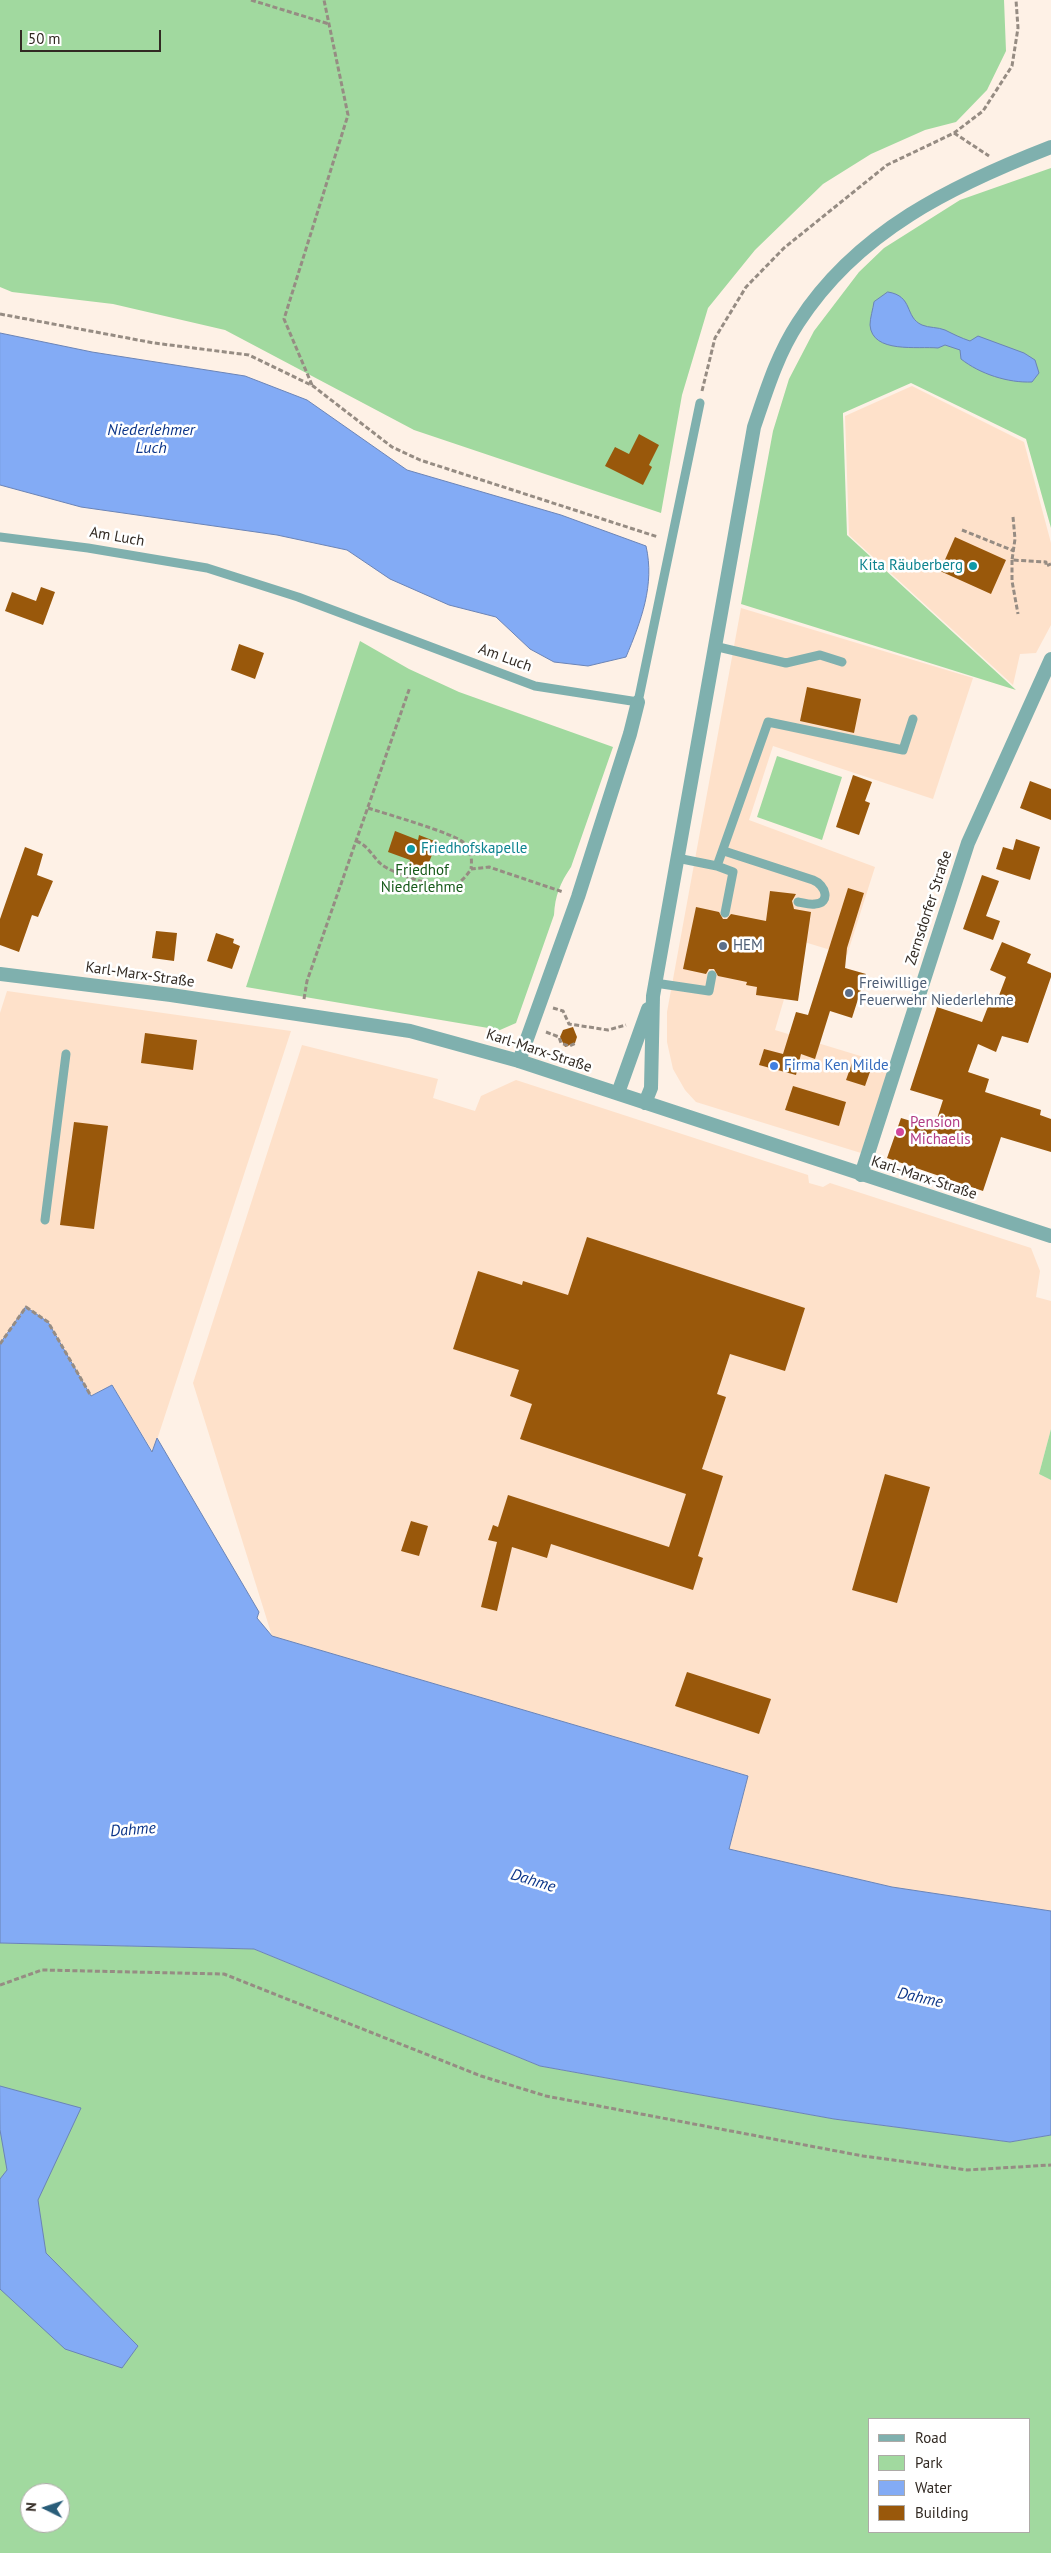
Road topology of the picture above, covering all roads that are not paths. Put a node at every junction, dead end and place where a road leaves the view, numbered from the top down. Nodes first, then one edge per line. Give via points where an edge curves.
1 (1051, 147) edge
2 (700, 403) road end
3 (0, 537) edge
4 (714, 646) junction
5 (1051, 659) edge
6 (842, 662) dead end
7 (638, 702) junction
8 (913, 719) dead end
9 (724, 851) junction
10 (677, 858) junction
11 (717, 866) junction
12 (798, 902) dead end
13 (725, 913) dead end
14 (0, 974) edge
15 (712, 975) dead end
16 (654, 990) junction
17 (66, 1054) dead end
18 (519, 1061) junction
19 (618, 1093) junction
20 (646, 1103) junction
21 (861, 1175) junction
22 (45, 1220) dead end
23 (1051, 1236) edge

1 - 4 street via 963,183 874,238 836,274 798,323 772,373 754,427
2 - 7 lane
3 - 7 lane, Am Luch via 207,568 298,597 536,686
4 - 6 lane via 786,664 820,655
4 - 10 street
5 - 21 street, Zernsdorfer Straße via 968,843
7 - 18 street via 578,897
8 - 9 lane via 903,750 768,722
9 - 11 lane
9 - 12 lane via 813,880 825,888 825,896 816,905
10 - 11 lane
10 - 16 street
11 - 13 lane via 733,872
14 - 18 street, Karl-Marx-Straße via 410,1031
15 - 16 lane via 709,992
16 - 19 street
16 - 20 street via 651,1088
17 - 22 lane
18 - 19 street, Karl-Marx-Straße
19 - 20 street, Karl-Marx-Straße
20 - 21 street, Karl-Marx-Straße
21 - 23 street, Karl-Marx-Straße

